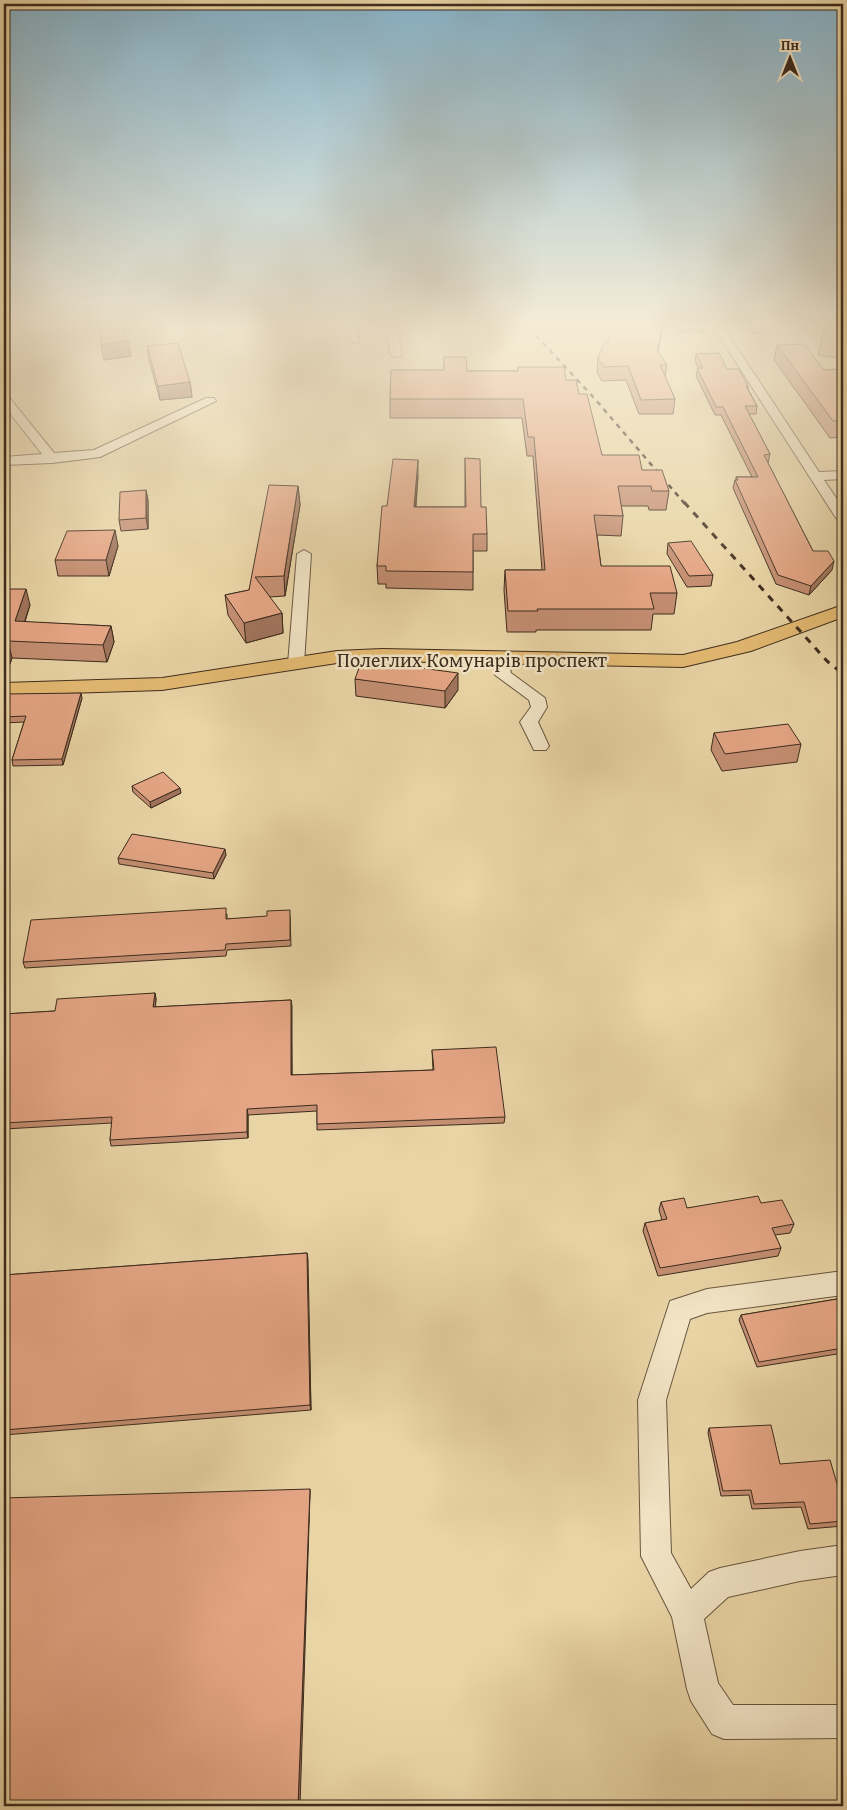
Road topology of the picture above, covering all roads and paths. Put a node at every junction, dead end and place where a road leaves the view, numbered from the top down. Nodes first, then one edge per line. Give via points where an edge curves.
1 (15, 412) edge
2 (185, 412) edge
3 (774, 412) edge
4 (52, 458) junction
5 (4, 461) edge
6 (843, 475) edge
7 (815, 476) junction
8 (843, 518) edge
9 (304, 554) dead end
10 (843, 611) edge
11 (500, 658) junction
12 (296, 664) junction
13 (4, 689) edge
14 (540, 746) dead end
15 (843, 1282) edge
16 (843, 1560) edge
17 (687, 1613) junction
18 (843, 1722) edge

1 - 4 street
2 - 4 street via 96,454
3 - 7 street
4 - 5 street
6 - 7 street
7 - 8 street
9 - 12 street
10 - 11 main road, Полеглих Комунарів проспект via 708,658 653,662
11 - 12 main road, Полеглих Комунарів проспект via 337,657
11 - 14 street via 503,675 537,698 539,707 529,722
12 - 13 main road, Полеглих Комунарів проспект via 162,684
15 - 17 street via 707,1302 679,1310 652,1400 656,1556
16 - 17 street via 720,1583
17 - 18 street via 703,1689 724,1722

